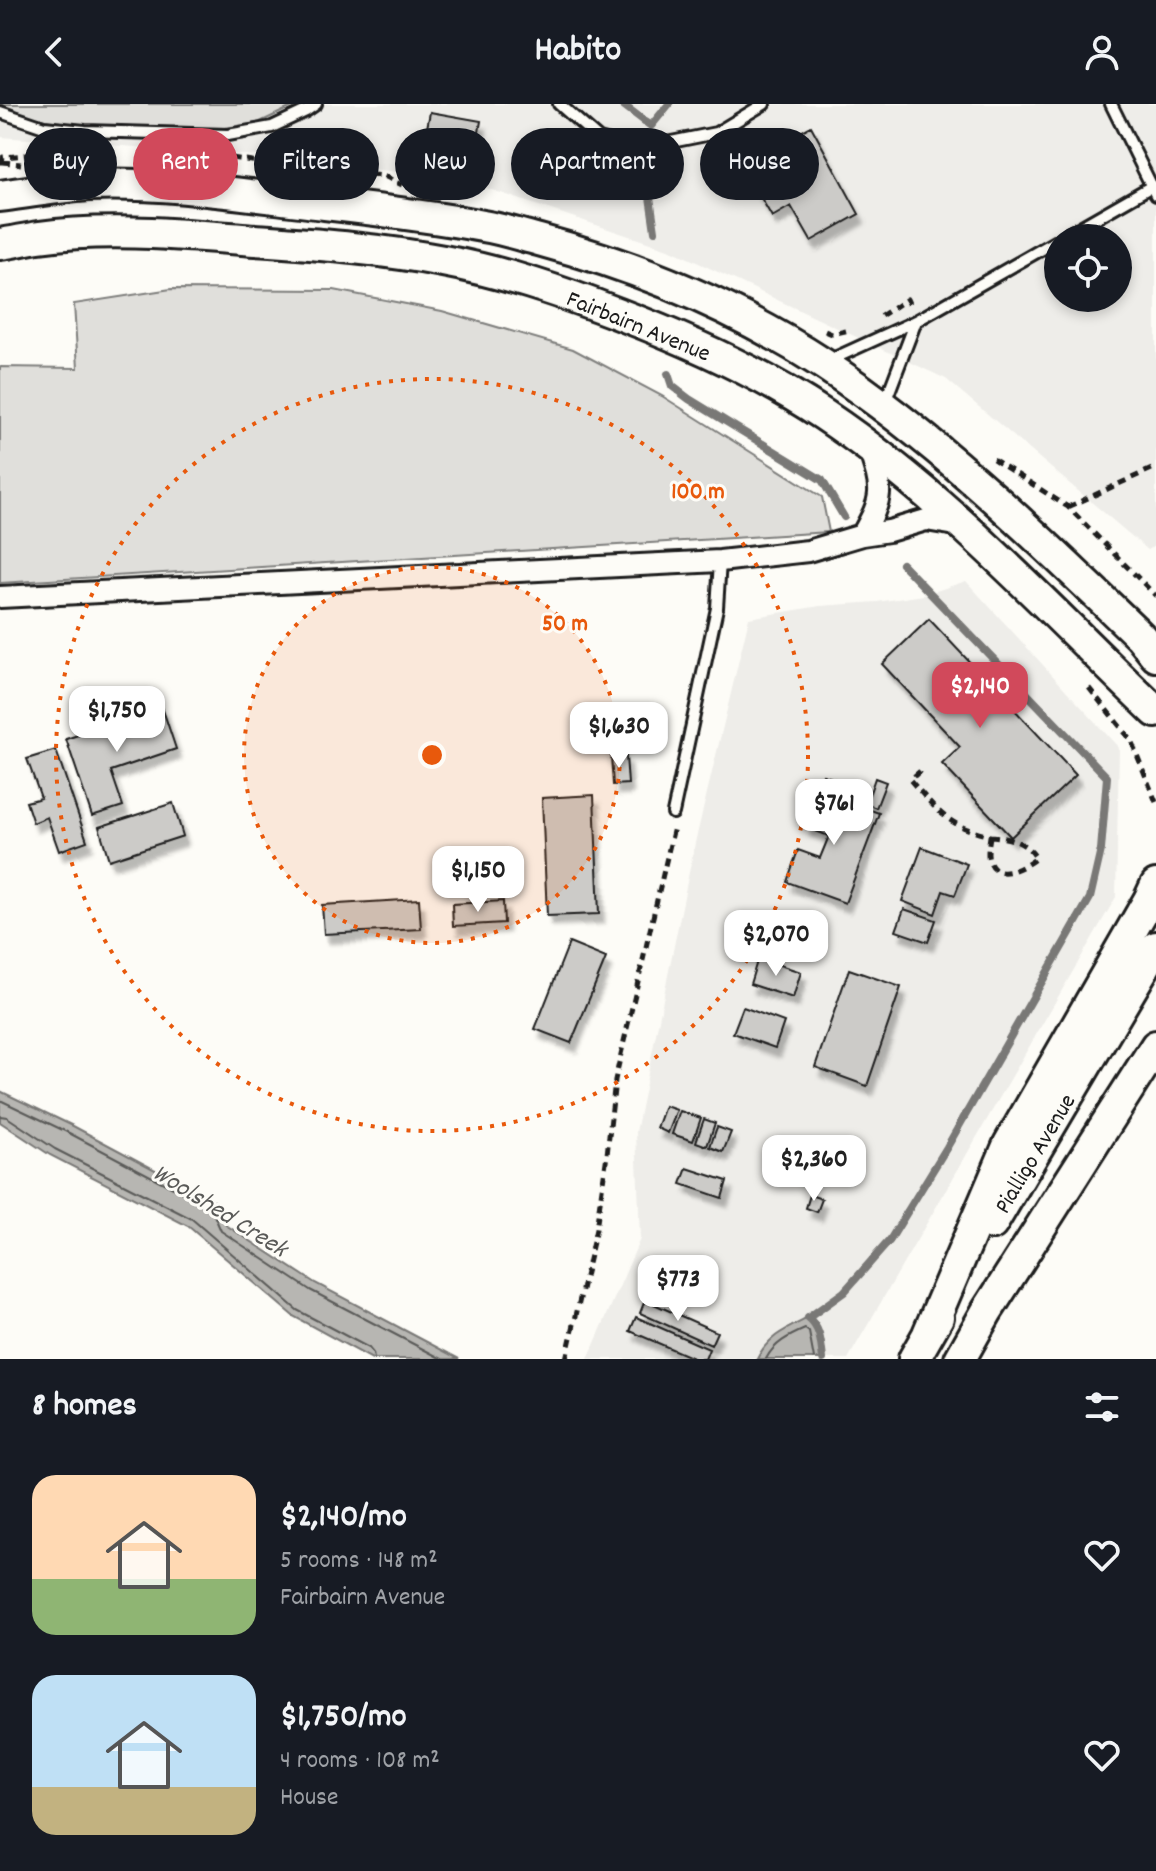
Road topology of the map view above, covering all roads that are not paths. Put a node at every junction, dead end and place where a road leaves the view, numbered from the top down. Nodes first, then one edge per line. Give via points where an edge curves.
1 (316, 104) edge
2 (559, 104) edge
3 (764, 104) edge
4 (1111, 104) edge
5 (0, 112) edge
6 (1154, 191) edge
7 (0, 196) edge
8 (1089, 224) edge
9 (0, 244) edge
10 (1044, 248) edge
11 (916, 321) junction
12 (823, 364) junction
13 (884, 406) junction
14 (868, 447) junction
15 (965, 527) junction
16 (862, 535) junction
17 (720, 561) junction
18 (0, 597) edge
19 (1151, 645) edge
20 (1146, 703) edge
21 (1156, 737) edge
22 (675, 814) road end
23 (1156, 885) edge
24 (1156, 947) edge
25 (1156, 1046) edge
26 (921, 1346) edge
27 (960, 1359) edge

1 - 5 lane via 272,127 228,135 71,130
2 - 3 lane via 599,139 636,149 716,133
4 - 6 lane
6 - 8 lane
7 - 12 main road, Fairbairn Avenue via 91,185 176,187 487,226 667,282
9 - 14 main road, Fairbairn Avenue via 70,234 158,233 378,251 502,274 702,348 824,415
10 - 11 lane
11 - 12 lane
11 - 13 lane
12 - 13 main road, Fairbairn Avenue
13 - 19 main road, Fairbairn Avenue via 1005,508
14 - 15 main road, Fairbairn Avenue
14 - 16 street via 880,482 878,503
15 - 16 street via 926,520
15 - 20 main road, Fairbairn Avenue
16 - 17 street via 808,551
17 - 18 street
17 - 22 lane via 717,608
20 - 21 main road
23 - 26 main road via 1009,1144
24 - 26 main road, Pialligo Avenue
25 - 27 main road, Pialligo Avenue

